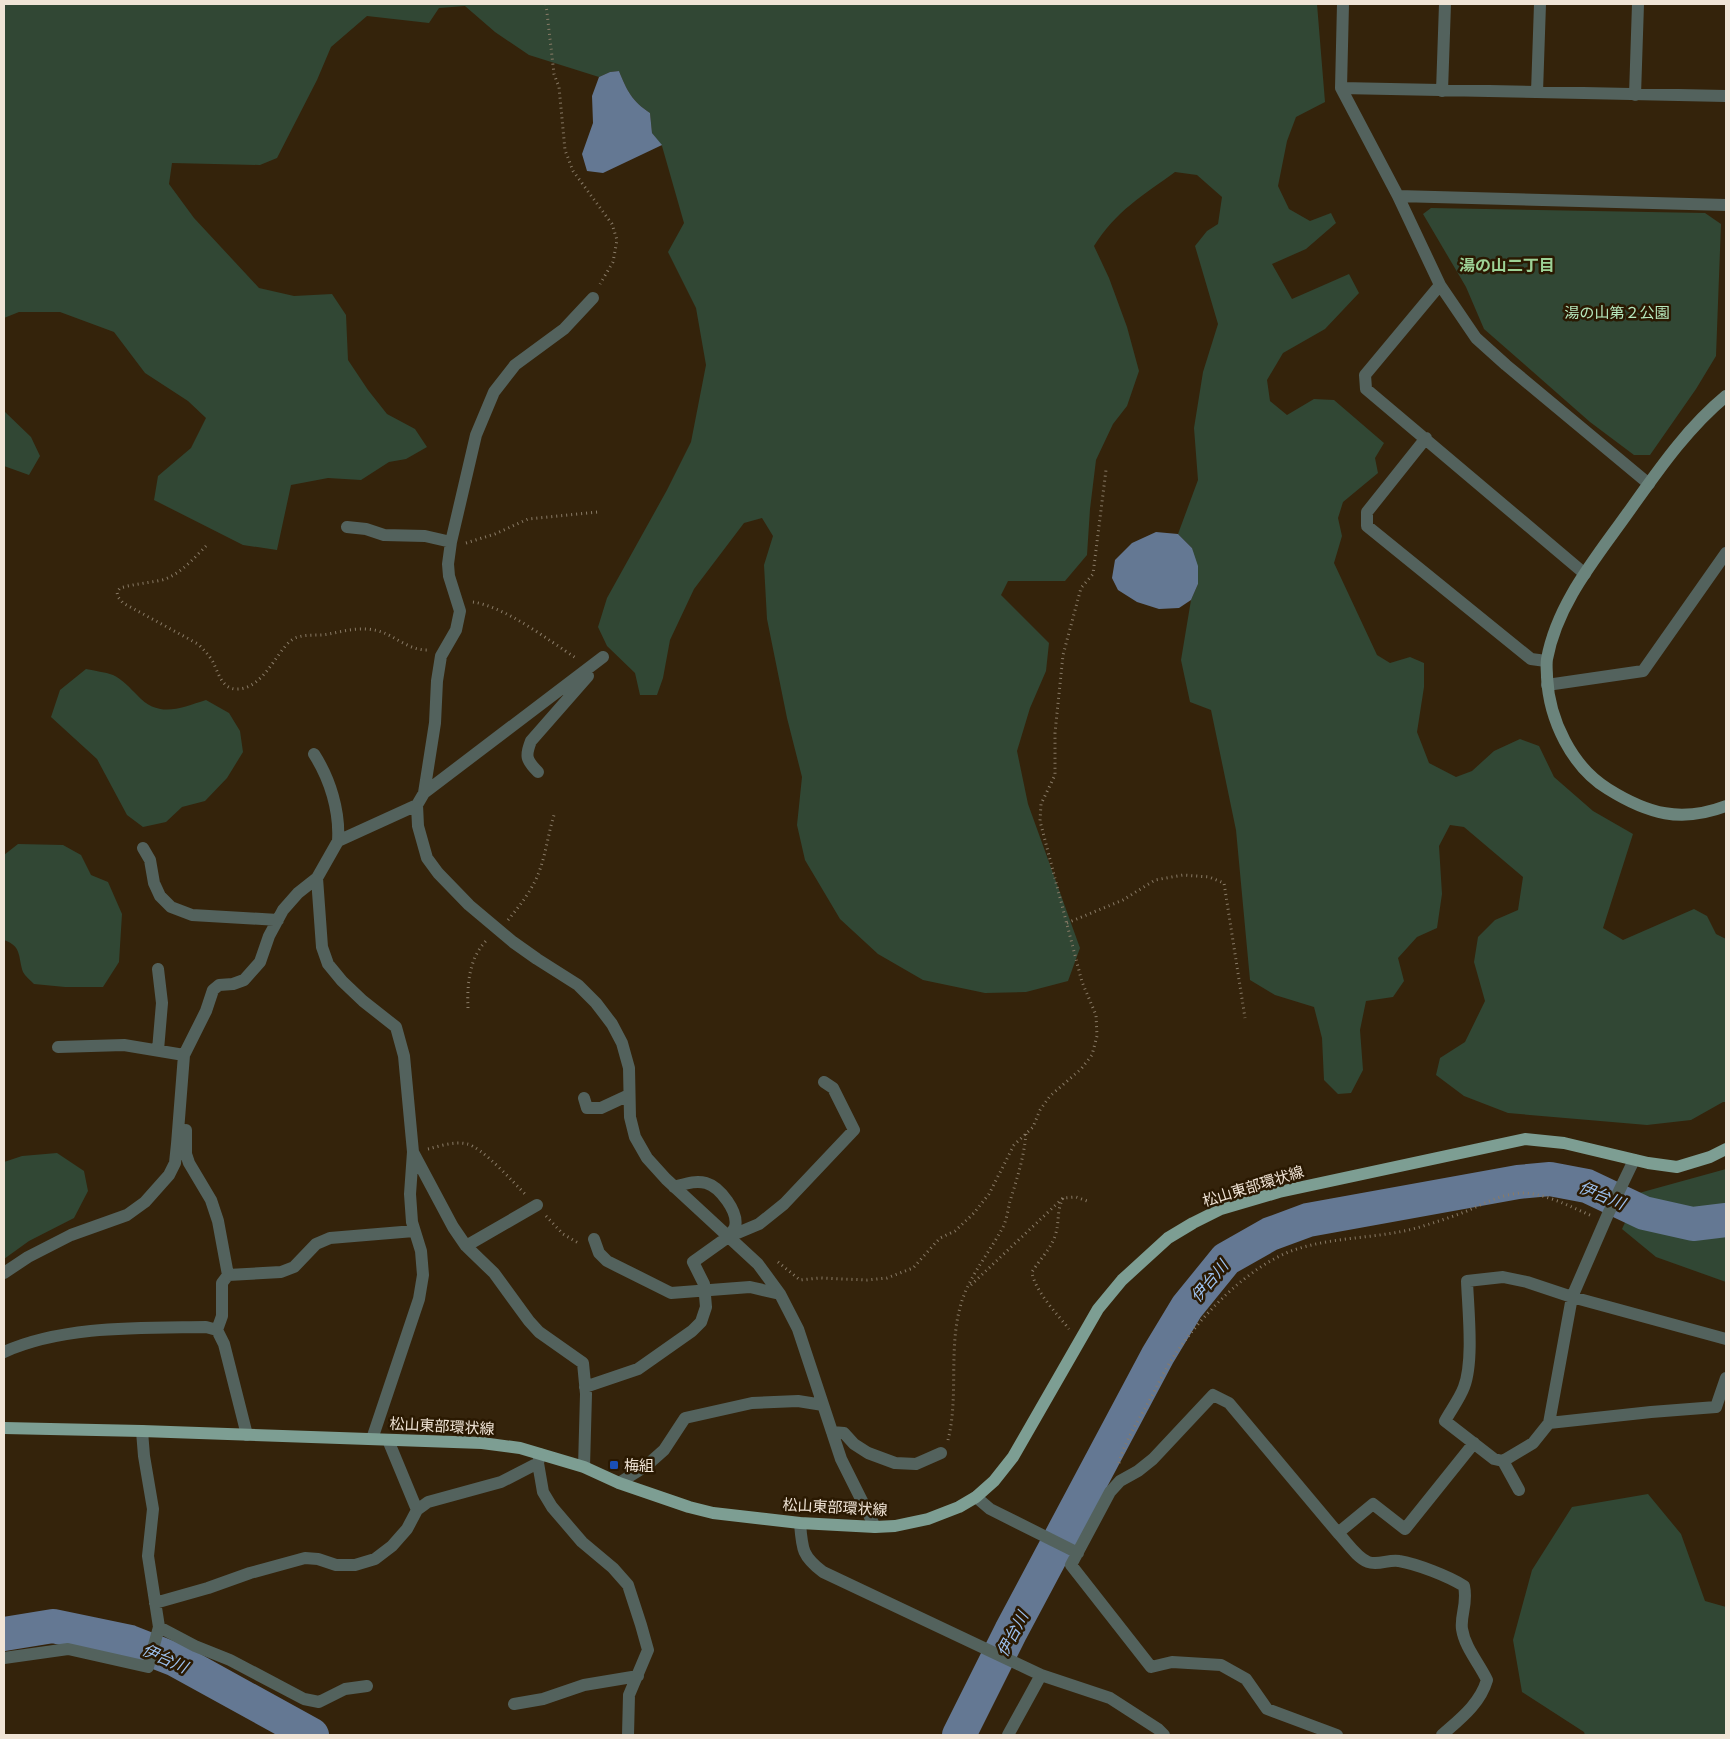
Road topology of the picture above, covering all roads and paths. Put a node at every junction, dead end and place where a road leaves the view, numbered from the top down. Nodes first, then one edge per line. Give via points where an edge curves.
1 (546, 4) edge
2 (1343, 4) edge
3 (1445, 4) edge
4 (1540, 4) edge
5 (1638, 4) edge
6 (1341, 88) junction
7 (1442, 91) junction
8 (1537, 92) junction
9 (1635, 94) junction
10 (1726, 96) edge
11 (1398, 196) junction
12 (1726, 205) edge
13 (1440, 286) junction
14 (592, 298) joint
15 (1726, 396) edge
16 (1426, 438) junction
17 (1106, 470) dead end
18 (1649, 484) junction
19 (598, 512) dead end
20 (347, 527) dead end
21 (451, 542) junction
22 (206, 546) dead end
23 (1726, 553) edge
24 (1585, 574) junction
25 (457, 601) junction
26 (448, 642) junction
27 (603, 658) dead end
28 (1546, 661) junction
29 (590, 667) junction
30 (1547, 685) junction
31 (314, 754) dead end
32 (538, 772) dead end
33 (424, 793) junction
34 (417, 805) junction
35 (1726, 806) edge
36 (554, 815) dead end
37 (338, 841) junction
38 (143, 848) dead end
39 (317, 878) junction
40 (278, 920) junction
41 (1067, 923) junction
42 (499, 930) junction
43 (158, 969) dead end
44 (468, 1008) dead end
45 (1245, 1018) dead end
46 (58, 1047) dead end
47 (158, 1050) junction
48 (184, 1055) junction
49 (824, 1082) dead end
50 (629, 1095) junction
51 (584, 1098) dead end
52 (180, 1117) junction
53 (1026, 1134) junction
54 (1726, 1148) edge
55 (413, 1152) junction
56 (1634, 1160) junction
57 (674, 1187) junction
58 (1063, 1198) junction
59 (1087, 1201) dead end
60 (537, 1206) junction
61 (1606, 1218) junction
62 (414, 1231) junction
63 (728, 1237) junction
64 (594, 1239) dead end
65 (466, 1246) junction
66 (599, 1253) junction
67 (778, 1262) dead end
68 (4, 1273) edge
69 (228, 1275) junction
70 (968, 1288) junction
71 (705, 1291) junction
72 (780, 1294) junction
73 (1572, 1297) junction
74 (217, 1330) junction
75 (1726, 1339) edge
76 (1078, 1342) junction
77 (4, 1352) edge
78 (1726, 1378) edge
79 (585, 1387) junction
80 (823, 1404) junction
81 (1549, 1423) junction
82 (4, 1428) edge
83 (142, 1431) junction
84 (832, 1432) junction
85 (247, 1435) junction
86 (372, 1439) junction
87 (388, 1440) junction
88 (1474, 1443) junction
89 (941, 1453) joint
90 (539, 1458) junction
91 (1503, 1461) junction
92 (584, 1467) junction
93 (1120, 1482) junction
94 (620, 1483) junction
95 (1520, 1490) dead end
96 (976, 1496) junction
97 (417, 1510) junction
98 (800, 1523) junction
99 (875, 1526) junction
100 (1338, 1533) junction
101 (1075, 1551) junction
102 (155, 1603) junction
103 (158, 1632) junction
104 (4, 1658) edge
105 (1041, 1675) junction
106 (638, 1676) junction
107 (367, 1686) dead end
108 (514, 1704) dead end
109 (628, 1735) edge
110 (1008, 1735) edge
111 (1164, 1735) edge
112 (1337, 1735) edge
113 (1442, 1735) edge

1 - 14 path via 566,150 573,171 612,224 617,240 613,262
2 - 6 street
3 - 7 street
4 - 8 street
5 - 9 street
6 - 7 street
6 - 11 street
7 - 8 street
8 - 9 street
9 - 10 street
11 - 12 street
11 - 13 street
13 - 16 street via 1365,375 1366,389
13 - 18 street via 1476,338
14 - 21 street via 564,329 515,365 494,392 476,435
15 - 18 street via 1693,426
16 - 24 street
16 - 28 street via 1367,512 1367,526 1531,659
17 - 41 path via 1093,574 1081,588 1063,655 1055,733 1055,775 1041,804 1040,821
18 - 24 street
19 - 21 path via 528,519 488,537 465,543
20 - 21 street via 384,535 425,536
21 - 25 street via 449,576
22 - 26 path via 170,576 136,583 117,592 124,603 198,644 207,652 225,685 234,690 255,682 297,637 352,629 376,630 418,650 433,650
23 - 30 street via 1642,671
24 - 28 street via 1564,609
25 - 26 street via 460,610 456,630
25 - 29 path via 486,605
26 - 33 street via 441,656 437,681 435,723
27 - 29 street
28 - 30 street
29 - 32 street via 588,676 531,741 527,751 528,762
29 - 33 street
30 - 35 street via 1561,734 1578,762 1597,782 1628,802 1658,813 1688,815
31 - 37 street via 325,770 335,804
33 - 34 street
34 - 37 street
34 - 42 street via 418,826 427,858 438,873
36 - 42 path via 534,884
37 - 39 street
38 - 40 street via 150,860 160,896 171,907 192,915
39 - 40 street via 298,893
39 - 55 street via 322,947 328,964 362,1001 396,1027 404,1056
40 - 48 street via 260,962 244,980 219,985 213,990
41 - 45 path via 1123,900 1155,880 1184,875 1209,877 1224,884
41 - 53 path via 1082,982 1096,1015 1097,1036 1092,1055 1050,1096
42 - 44 path via 482,945 475,957 469,977
42 - 50 street via 537,960 578,985 596,1003 622,1043 630,1068
43 - 47 street via 162,1003
46 - 47 street via 124,1045
47 - 48 street
48 - 52 street
49 - 63 street via 833,1088 854,1130 784,1204 759,1224
50 - 51 street via 601,1108 587,1108
50 - 57 street via 630,1117 636,1136 647,1158
52 - 68 street via 175,1163 169,1175 145,1202 127,1215 71,1235
52 - 69 street via 186,1124 186,1154 211,1200 218,1221
53 - 67 path via 1014,1145 989,1194 974,1213 955,1231 940,1238 913,1268 887,1278 800,1280
53 - 70 path via 1025,1152 1004,1225
54 - 56 main road, 松山東部環状線 via 1677,1167
55 - 60 path via 468,1144 482,1152
55 - 62 street via 410,1194
55 - 65 street
56 - 61 street
56 - 76 main road, 松山東部環状線 via 1564,1143 1525,1139 1278,1192 1221,1210 1168,1238 1144,1258 1098,1309
57 - 63 street
57 - 63 street via 691,1182 706,1183 723,1194 733,1212 735,1227
58 - 59 path via 1076,1197
58 - 70 path
58 - 76 path via 1058,1207 1056,1233 1051,1246 1032,1272 1033,1279
60 - 65 street
60 - 66 path via 563,1234
61 - 73 street
61 - 93 path via 1546,1197 1524,1193 1500,1197 1419,1227 1293,1250 1268,1263 1236,1286 1203,1319 1174,1357 1123,1446 1118,1465
62 - 69 street via 330,1238 316,1244 294,1266 281,1272
62 - 86 street via 421,1251 420,1299
63 - 71 street via 693,1262
63 - 72 street via 758,1264
64 - 66 street
65 - 79 street via 494,1273 529,1322 583,1363
66 - 71 street via 608,1261 670,1293
69 - 74 street via 222,1283 222,1316
70 - 89 path via 955,1328 953,1420
71 - 72 street via 750,1287
71 - 79 street via 706,1307 701,1322 692,1332 638,1369
72 - 80 street via 798,1329
73 - 75 street
73 - 81 street
73 - 88 street via 1503,1277 1467,1281 1468,1370 1464,1387 1445,1421
74 - 77 street via 206,1327 113,1329 67,1334
74 - 85 street via 224,1344
76 - 96 main road, 松山東部環状線 via 1012,1457 994,1481
78 - 81 street via 1716,1407
79 - 92 street
80 - 84 street
80 - 94 street via 798,1401 752,1403 685,1418 664,1450
81 - 91 street via 1533,1444
82 - 83 main road, 松山東部環状線
83 - 85 main road, 松山東部環状線
83 - 102 street via 153,1508 148,1556
84 - 89 street via 844,1434 868,1453 895,1463 916,1464
84 - 99 street via 841,1459
85 - 86 main road, 松山東部環状線
86 - 87 main road, 松山東部環状線
87 - 90 main road, 松山東部環状線 via 482,1443 520,1448
87 - 97 street
88 - 91 street
88 - 100 street via 1405,1529 1373,1504
90 - 92 main road, 松山東部環状線
90 - 97 street via 501,1482 428,1502
90 - 106 street via 543,1492 552,1507 582,1542 628,1585 648,1650
91 - 95 street
92 - 94 main road, 松山東部環状線
93 - 100 street via 1152,1459 1213,1395 1229,1403
93 - 101 street via 1110,1492
94 - 98 main road, 松山東部環状線 via 713,1513
96 - 99 main road, 松山東部環状線 via 959,1507 928,1519 895,1526
96 - 101 street via 990,1509
97 - 102 street via 407,1529 375,1559 355,1565 336,1565 305,1558
98 - 99 main road, 松山東部環状線
98 - 105 street via 801,1546 808,1561 823,1572
100 - 113 street via 1370,1562 1397,1560 1450,1577 1464,1586 1462,1628 1465,1642 1487,1680 1484,1692 1471,1709
101 - 112 street via 1071,1565 1150,1667 1172,1662 1221,1665 1246,1679 1267,1709
102 - 103 street
103 - 104 street via 148,1667 68,1649
103 - 107 street via 230,1660 304,1699 319,1702 346,1689
105 - 110 street
105 - 111 street via 1110,1698
106 - 108 street via 584,1685 543,1699
106 - 109 street via 629,1695

